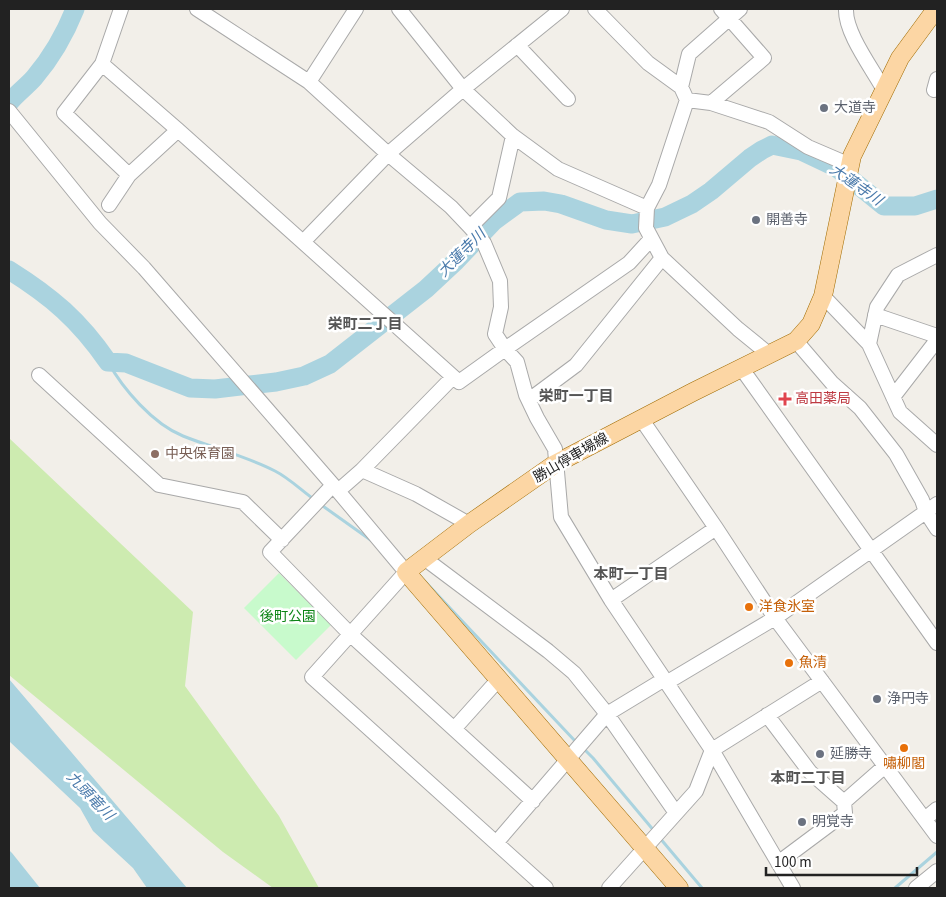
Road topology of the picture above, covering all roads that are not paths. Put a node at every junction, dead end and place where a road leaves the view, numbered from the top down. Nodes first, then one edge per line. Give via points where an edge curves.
1 (122, 9) edge
2 (197, 9) edge
3 (356, 9) edge
4 (399, 9) edge
5 (562, 9) edge
6 (596, 9) edge
7 (846, 9) edge
8 (730, 12) edge
9 (936, 12) edge
10 (218, 14) edge
11 (517, 45) junction
12 (102, 64) junction
13 (310, 82) junction
14 (681, 87) junction
15 (463, 89) junction
16 (884, 90) junction
17 (568, 99) dead end
18 (687, 100) junction
19 (711, 103) junction
20 (9, 111) edge
21 (178, 130) junction
22 (512, 136) junction
23 (388, 154) junction
24 (850, 165) junction
25 (129, 175) junction
26 (109, 205) dead end
27 (647, 208) junction
28 (470, 227) junction
29 (651, 239) junction
30 (303, 242) junction
31 (937, 255) edge
32 (662, 258) junction
33 (823, 296) junction
34 (875, 315) junction
35 (937, 336) edge
36 (937, 340) edge
37 (796, 341) junction
38 (869, 344) junction
39 (505, 349) junction
40 (770, 355) junction
41 (742, 369) junction
42 (39, 375) dead end
43 (456, 380) junction
44 (893, 397) junction
45 (529, 400) junction
46 (642, 420) junction
47 (937, 445) edge
48 (555, 464) junction
49 (362, 470) junction
50 (336, 488) junction
51 (932, 508) edge
52 (469, 524) junction
53 (716, 528) junction
54 (937, 529) edge
55 (282, 540) junction
56 (871, 552) junction
57 (424, 558) junction
58 (406, 572) junction
59 (611, 600) junction
60 (775, 618) junction
61 (351, 635) junction
62 (937, 642) edge
63 (498, 680) junction
64 (665, 681) junction
65 (822, 681) junction
66 (607, 714) junction
67 (767, 715) junction
68 (454, 729) junction
69 (712, 750) junction
70 (568, 761) junction
71 (885, 766) junction
72 (533, 801) junction
73 (844, 802) junction
74 (937, 809) edge
75 (676, 813) junction
76 (925, 819) junction
77 (937, 836) edge
78 (496, 843) junction
79 (644, 847) junction
80 (778, 863) junction
81 (937, 871) edge
82 (546, 888) edge
83 (609, 888) edge
84 (679, 888) edge
85 (793, 888) edge
86 (916, 888) edge

1 - 12 street
2 - 10 street
3 - 13 street
4 - 15 street
5 - 11 street
6 - 14 street via 648,63
7 - 16 street via 855,38
8 - 14 street via 689,54
8 - 19 street via 764,58
9 - 16 main road, 勝山停車場線 via 900,58
10 - 13 street
11 - 15 street
11 - 17 street
12 - 21 street
12 - 25 street via 64,113
13 - 23 street
14 - 18 street
15 - 22 street
15 - 23 street
16 - 24 main road, 勝山停車場線
18 - 19 street
18 - 27 street via 659,185
19 - 24 street via 769,122 808,147
20 - 50 street via 100,223 144,268
21 - 25 street
21 - 30 street
22 - 27 street via 558,170
22 - 28 street via 498,198
23 - 28 street
23 - 30 street
24 - 33 main road, 勝山停車場線
25 - 26 street
27 - 29 street via 646,228
28 - 39 street via 484,243 500,281 501,307 495,334
29 - 32 street
29 - 39 street via 629,263
30 - 43 street
31 - 34 street via 898,275
32 - 40 street
32 - 45 street via 576,365
33 - 37 main road, 勝山停車場線 via 811,324
33 - 38 street
34 - 35 street
34 - 38 street
36 - 44 street
37 - 40 main road, 勝山停車場線
37 - 51 street via 832,383 860,408 896,454 922,500
38 - 44 street
39 - 43 street
39 - 45 street via 517,362
40 - 41 main road, 勝山停車場線
41 - 46 main road, 勝山停車場線
41 - 56 street
42 - 55 street via 159,485 243,502
43 - 49 street
44 - 47 street via 900,412
45 - 48 street via 555,449
46 - 48 main road, 勝山停車場線
46 - 53 street
48 - 52 main road, 勝山停車場線
48 - 59 street via 561,517
49 - 50 street
49 - 52 street via 416,494
50 - 55 street
50 - 58 street
51 - 54 street
51 - 56 street
52 - 57 main road, 勝山停車場線
53 - 59 street
53 - 60 street
55 - 61 street via 270,552
56 - 60 street
56 - 62 street
57 - 58 main road, 勝山停車場線
57 - 66 street via 574,673
58 - 61 street
58 - 63 main road
59 - 64 street
60 - 64 street
60 - 65 street
61 - 68 street
61 - 78 street via 312,677
63 - 68 street
63 - 70 main road
64 - 66 street
64 - 69 street
65 - 67 street
65 - 71 street
66 - 70 street
66 - 75 street
67 - 69 street
67 - 73 street via 810,772
68 - 72 street
69 - 75 street via 696,791
69 - 80 street
70 - 72 street
70 - 79 main road
71 - 73 street
71 - 76 street
72 - 78 street
73 - 80 street via 845,813
74 - 76 street
75 - 79 street
76 - 77 street
78 - 82 street
79 - 83 street
79 - 84 main road
80 - 85 street
81 - 86 street

